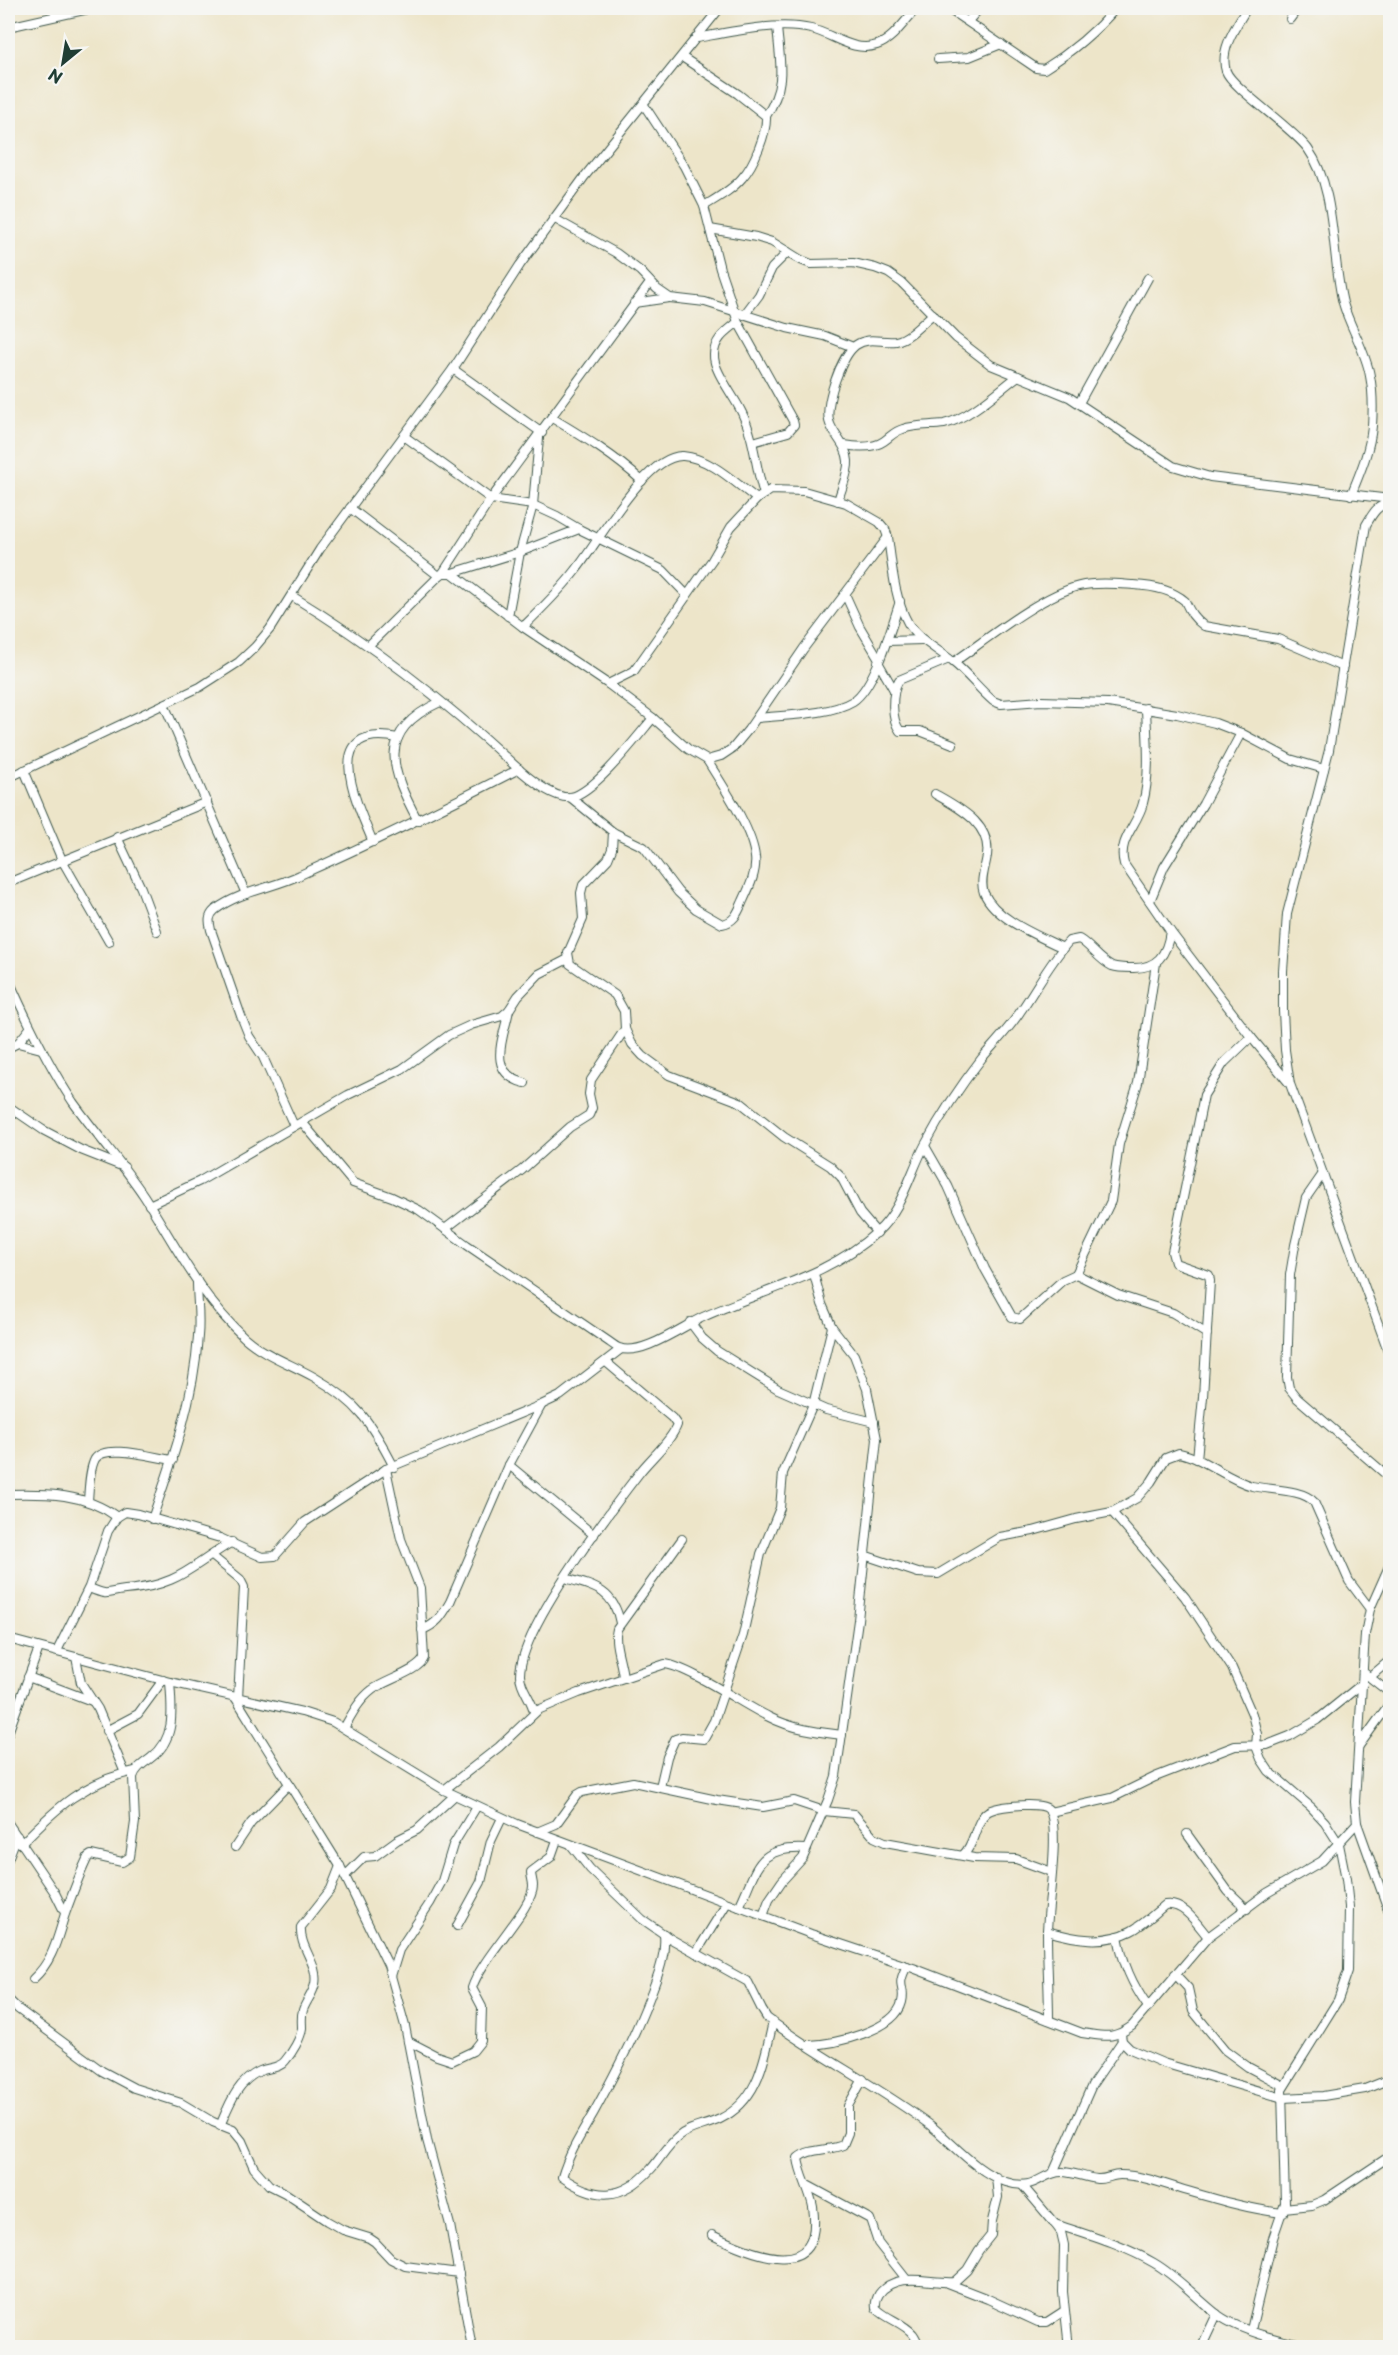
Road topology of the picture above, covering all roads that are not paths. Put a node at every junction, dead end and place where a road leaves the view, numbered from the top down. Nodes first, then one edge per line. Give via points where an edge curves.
1 (93, 8) edge
2 (720, 8) edge
3 (917, 8) edge
4 (947, 8) edge
5 (980, 8) edge
6 (1116, 8) edge
7 (1247, 8) edge
8 (1298, 8) edge
9 (1290, 19) dead end
10 (968, 21) junction
11 (8, 27) edge
12 (777, 27) junction
13 (697, 38) junction
14 (1001, 44) junction
15 (682, 57) junction
16 (938, 59) dead end
17 (644, 105) junction
18 (766, 116) junction
19 (704, 206) junction
20 (555, 219) junction
21 (710, 229) junction
22 (788, 252) junction
23 (1148, 278) dead end
24 (650, 283) junction
25 (670, 298) junction
26 (634, 303) junction
27 (734, 312) junction
28 (933, 314) junction
29 (741, 319) junction
30 (853, 347) junction
31 (453, 369) junction
32 (1018, 376) junction
33 (1079, 403) junction
34 (552, 418) junction
35 (540, 435) junction
36 (404, 436) junction
37 (753, 442) junction
38 (844, 445) junction
39 (642, 481) junction
40 (1351, 495) junction
41 (761, 497) junction
42 (491, 499) junction
43 (838, 501) junction
44 (1390, 501) edge
45 (533, 505) junction
46 (350, 508) junction
47 (579, 529) junction
48 (888, 537) junction
49 (598, 538) junction
50 (520, 552) junction
51 (444, 574) junction
52 (844, 594) junction
53 (687, 595) junction
54 (291, 596) junction
55 (900, 601) junction
56 (508, 616) junction
57 (523, 627) junction
58 (923, 640) junction
59 (887, 641) junction
60 (369, 645) junction
61 (952, 660) junction
62 (878, 661) junction
63 (1343, 667) junction
64 (608, 684) junction
65 (894, 690) junction
66 (440, 702) junction
67 (164, 704) junction
68 (1146, 708) junction
69 (653, 718) junction
70 (758, 718) junction
71 (1241, 733) junction
72 (398, 738) junction
73 (953, 744) dead end
74 (707, 760) junction
75 (519, 769) junction
76 (1324, 769) junction
77 (24, 770) junction
78 (8, 778) edge
79 (935, 794) dead end
80 (570, 797) junction
81 (207, 802) junction
82 (417, 821) junction
83 (613, 832) junction
84 (117, 837) junction
85 (373, 843) junction
86 (62, 860) junction
87 (8, 883) edge
88 (246, 894) junction
89 (1150, 901) junction
90 (158, 931) dead end
91 (1170, 931) junction
92 (109, 942) dead end
93 (1063, 948) junction
94 (568, 959) junction
95 (1156, 963) junction
96 (8, 978) edge
97 (509, 1010) junction
98 (30, 1028) junction
99 (625, 1029) junction
100 (1251, 1037) junction
101 (18, 1043) junction
102 (8, 1048) edge
103 (41, 1049) junction
104 (525, 1083) dead end
105 (1290, 1084) junction
106 (8, 1106) edge
107 (298, 1124) junction
108 (925, 1146) junction
109 (125, 1167) junction
110 (1322, 1175) junction
111 (149, 1204) junction
112 (445, 1229) junction
113 (877, 1233) junction
114 (814, 1274) junction
115 (1076, 1274) junction
116 (196, 1281) junction
117 (690, 1322) junction
118 (832, 1327) junction
119 (1207, 1334) junction
120 (621, 1349) junction
121 (1390, 1356) edge
122 (606, 1362) junction
123 (870, 1402) junction
124 (541, 1405) junction
125 (813, 1405) junction
126 (853, 1415) junction
127 (874, 1422) junction
128 (1197, 1459) junction
129 (173, 1460) junction
130 (509, 1465) junction
131 (390, 1468) junction
132 (1390, 1478) edge
133 (8, 1494) edge
134 (88, 1501) junction
135 (1113, 1512) junction
136 (117, 1517) junction
137 (152, 1519) junction
138 (594, 1535) junction
139 (682, 1539) dead end
140 (232, 1542) junction
141 (864, 1555) junction
142 (212, 1556) junction
143 (1390, 1564) edge
144 (565, 1578) junction
145 (89, 1588) junction
146 (1370, 1609) junction
147 (620, 1623) junction
148 (422, 1630) junction
149 (8, 1640) edge
150 (39, 1648) junction
151 (57, 1651) junction
152 (76, 1656) junction
153 (1390, 1660) edge
154 (28, 1677) junction
155 (1365, 1677) junction
156 (623, 1678) junction
157 (167, 1681) junction
158 (724, 1692) junction
159 (1390, 1693) edge
160 (237, 1698) junction
161 (93, 1701) junction
162 (1390, 1703) edge
163 (534, 1712) junction
164 (344, 1728) junction
165 (106, 1731) junction
166 (8, 1733) edge
167 (842, 1734) junction
168 (1256, 1746) junction
169 (1359, 1747) junction
170 (135, 1771) junction
171 (125, 1773) junction
172 (289, 1784) junction
173 (660, 1787) junction
174 (444, 1790) junction
175 (454, 1796) junction
176 (477, 1806) junction
177 (824, 1811) junction
178 (1050, 1812) junction
179 (502, 1818) junction
180 (1357, 1822) junction
181 (8, 1823) edge
182 (537, 1832) junction
183 (1187, 1834) dead end
184 (19, 1840) junction
185 (557, 1840) junction
186 (1339, 1844) junction
187 (571, 1845) junction
188 (236, 1847) dead end
189 (806, 1850) junction
190 (963, 1855) junction
191 (8, 1859) edge
192 (340, 1866) junction
193 (1052, 1872) junction
194 (345, 1876) junction
195 (727, 1903) junction
196 (739, 1907) junction
197 (1246, 1909) junction
198 (65, 1913) junction
199 (1390, 1915) edge
200 (763, 1916) junction
201 (457, 1926) dead end
202 (1047, 1931) junction
203 (664, 1934) junction
204 (1118, 1936) junction
205 (1208, 1937) junction
206 (696, 1953) junction
207 (908, 1966) junction
208 (1175, 1974) junction
209 (391, 1976) junction
210 (33, 1979) dead end
211 (8, 1999) edge
212 (1148, 2007) junction
213 (1049, 2020) junction
214 (773, 2022) junction
215 (1121, 2038) junction
216 (408, 2040) junction
217 (808, 2045) junction
218 (863, 2079) junction
219 (1390, 2079) edge
220 (1284, 2086) junction
221 (1283, 2098) junction
222 (220, 2126) junction
223 (1390, 2156) edge
224 (1053, 2173) junction
225 (996, 2177) junction
226 (807, 2185) junction
227 (1022, 2185) junction
228 (1283, 2210) junction
229 (1055, 2224) junction
230 (712, 2235) dead end
231 (459, 2273) junction
232 (907, 2280) junction
233 (946, 2282) junction
234 (1065, 2311) junction
235 (1217, 2314) junction
236 (1251, 2330) junction
237 (1284, 2344) edge
238 (1202, 2347) edge
239 (472, 2348) edge
240 (920, 2348) edge
241 (1069, 2348) edge
242 (1319, 2348) edge

1 - 11 street
2 - 13 street
3 - 12 street via 889,38 864,47 849,45 811,28
4 - 10 street
5 - 10 street
6 - 14 street via 1068,53 1044,69 1036,68
7 - 40 street via 1229,39 1226,69 1238,85 1283,122 1308,149 1316,165 1327,198 1343,303 1370,375 1372,425 1368,449
8 - 9 street
10 - 14 street
12 - 13 street
12 - 18 street via 781,78 779,93
13 - 15 street
14 - 16 street via 969,57
15 - 17 street
15 - 18 street
17 - 19 street via 684,166
17 - 20 street
18 - 19 street via 767,127 743,177
19 - 21 street
20 - 24 street via 616,253
20 - 31 street via 520,265
21 - 22 street via 756,237
21 - 27 street
22 - 28 street via 811,264 853,263 888,273
22 - 29 street via 772,268
23 - 33 street
24 - 25 street
24 - 26 street
25 - 26 street
25 - 27 street via 705,302
26 - 34 street
27 - 29 street
28 - 30 street via 903,338 870,339
28 - 32 street via 975,355
29 - 30 street via 825,336
29 - 37 street via 721,336 714,364 742,413
29 - 37 street via 794,425 788,432
30 - 38 street via 828,408 829,422
31 - 35 street
31 - 36 street
32 - 33 street
32 - 38 street via 973,410 947,423 904,428 878,445
33 - 40 street via 1157,456 1190,473
34 - 35 street
34 - 39 street via 623,463
35 - 42 street
35 - 45 street
36 - 42 street
36 - 46 street
37 - 41 street
38 - 43 street via 848,465
39 - 41 street via 667,459 681,456 713,467
39 - 49 street
40 - 44 street
41 - 43 street via 777,489 793,489
41 - 53 street via 731,527
42 - 45 street
42 - 51 street
43 - 48 street via 879,522
44 - 63 street via 1375,510 1366,525
45 - 47 street
45 - 50 street
46 - 51 street
46 - 54 street
47 - 49 street
47 - 50 street
48 - 52 street
48 - 55 street
49 - 53 street via 663,570
49 - 57 street via 576,571
50 - 51 street
50 - 56 street
51 - 56 street
51 - 60 street
52 - 62 street
52 - 70 street
53 - 64 street via 634,671
54 - 60 street
54 - 67 street via 265,635 239,662
55 - 58 street via 908,624
55 - 59 street
56 - 57 street
57 - 64 street
58 - 59 street
58 - 61 street
59 - 62 street
60 - 66 street
61 - 63 street via 1044,602 1079,586 1119,584 1165,590 1185,601 1196,621 1204,626 1278,639
61 - 65 street via 903,677
61 - 68 street via 996,703 1108,703
62 - 65 street
62 - 70 street via 859,696 845,705
63 - 76 street
64 - 69 street
65 - 73 street via 898,730 920,731
66 - 72 street via 416,715
66 - 75 street
67 - 77 street
67 - 81 street
68 - 71 street via 1215,723
68 - 89 street via 1144,802 1122,852 1128,870
69 - 74 street
69 - 80 street via 596,781
70 - 74 street via 733,748
71 - 76 street via 1290,759
71 - 89 street via 1164,867
72 - 82 street via 393,756 396,776
72 - 85 street via 366,737 348,761 354,798
74 - 83 street via 734,806 755,855 749,887 730,923 711,920 696,909 644,847
75 - 80 street via 542,787
75 - 82 street
76 - 105 street via 1287,915 1283,1011
77 - 78 street
77 - 86 street
79 - 93 street via 963,810 980,826 988,855 982,878 984,893 994,906 1007,918
80 - 83 street
81 - 84 street
81 - 88 street
82 - 85 street
83 - 94 street via 608,859 583,885 583,919
84 - 86 street
84 - 90 street
85 - 88 street via 295,878
86 - 87 street
86 - 92 street
88 - 107 street via 216,910 209,922 249,1036
89 - 91 street
91 - 95 street via 1165,953
91 - 100 street
93 - 95 street via 1069,941 1079,939 1112,966 1141,969
93 - 108 street via 1019,1015 981,1059
94 - 97 street via 539,974
94 - 99 street via 615,995 624,1011
95 - 115 street via 1138,1083 1119,1143 1111,1201
96 - 98 street
97 - 104 street via 500,1060 510,1077
97 - 107 street via 448,1035 402,1069
98 - 101 street
98 - 103 street
99 - 112 street via 591,1080 589,1116 570,1127
99 - 113 street via 632,1044 656,1067 683,1082 740,1102 784,1137 830,1166 841,1177 860,1214
100 - 105 street
100 - 119 street via 1224,1064 1204,1095 1172,1252 1175,1263 1209,1275
101 - 102 street
101 - 103 street
103 - 109 street via 75,1104
105 - 110 street
106 - 109 street via 81,1150
107 - 111 street via 200,1181
107 - 112 street via 353,1183 406,1203
108 - 113 street via 899,1202
108 - 115 street via 1012,1317 1020,1319 1063,1280
109 - 111 street
110 - 121 street
110 - 132 street via 1306,1198 1290,1275 1289,1388
111 - 116 street
112 - 120 street
113 - 114 street
114 - 117 street
114 - 118 street
115 - 119 street via 1118,1295 1173,1313
116 - 129 street via 199,1334 193,1383
116 - 131 street via 245,1338 354,1404 369,1422
117 - 120 street via 644,1346
117 - 125 street via 717,1351 778,1389
118 - 123 street via 854,1355
118 - 125 street
119 - 128 street
120 - 122 street
122 - 124 street
122 - 138 street via 677,1425
123 - 126 street
123 - 127 street
124 - 130 street
124 - 131 street
125 - 126 street
125 - 158 street via 783,1473 778,1514 761,1554 749,1611
126 - 127 street
127 - 141 street via 877,1439
128 - 135 street via 1179,1453 1166,1458 1144,1491
128 - 146 street via 1248,1485 1310,1497 1349,1581
129 - 134 street via 120,1451 103,1453 93,1466
129 - 137 street
130 - 138 street
130 - 148 street via 450,1602 441,1618
131 - 140 street via 305,1522 275,1556 262,1557
131 - 148 street via 401,1539 420,1588
133 - 134 street via 59,1495
134 - 136 street
135 - 141 street via 1000,1537 938,1574 918,1573
135 - 168 street via 1185,1597 1232,1668 1252,1714
136 - 137 street via 125,1512
136 - 145 street via 108,1531
137 - 140 street
138 - 144 street
139 - 147 street
140 - 142 street
141 - 167 street
142 - 145 street via 178,1578 150,1588 110,1594
142 - 160 street via 244,1587
143 - 146 street
144 - 147 street via 604,1592 618,1610
144 - 163 street via 536,1627 521,1664 520,1678
145 - 151 street
146 - 155 street via 1365,1634
147 - 156 street via 615,1638
148 - 164 street via 422,1662 384,1681 363,1698
149 - 150 street
150 - 151 street
150 - 154 street
151 - 152 street
152 - 157 street
152 - 161 street via 81,1683
153 - 155 street
154 - 161 street
154 - 166 street
155 - 159 street
155 - 168 street via 1350,1695 1303,1729 1276,1742
155 - 169 street
156 - 158 street via 669,1664
156 - 163 street
157 - 160 street
157 - 165 street via 138,1714
157 - 170 street via 171,1730 161,1749
158 - 167 street via 787,1725
158 - 173 street via 704,1739 675,1739
160 - 164 street via 302,1712
160 - 172 street
161 - 165 street
162 - 169 street
163 - 174 street via 499,1748
164 - 174 street
165 - 171 street
167 - 177 street via 836,1776
168 - 178 street via 1235,1746 1112,1798
168 - 186 street via 1269,1771 1311,1807
169 - 180 street
170 - 171 street
170 - 198 street via 130,1857 122,1862 88,1857
171 - 184 street via 79,1792
172 - 188 street via 251,1822
172 - 192 street
173 - 177 street via 763,1807 801,1802
173 - 182 street via 633,1782 582,1792 556,1824
174 - 175 street
175 - 176 street
175 - 194 street via 417,1830 375,1856 364,1857
176 - 179 street
176 - 209 street via 448,1856 442,1881 399,1950
177 - 189 street
177 - 190 street via 854,1814 874,1837 885,1842
178 - 190 street via 1035,1805 991,1810 981,1820
178 - 193 street
179 - 182 street
179 - 201 street via 491,1841 481,1882
180 - 186 street
180 - 199 street
181 - 184 street
182 - 185 street
183 - 197 street via 1228,1891
184 - 191 street
184 - 198 street
185 - 187 street
185 - 216 street via 550,1857 531,1872 531,1893 475,1980 472,1988 482,2007 482,2035 477,2046 452,2061
186 - 197 street via 1322,1861
186 - 220 street via 1349,1907 1348,1971 1338,2000
187 - 195 street
187 - 203 street via 622,1902
189 - 196 street via 788,1848 765,1856
189 - 200 street via 800,1863 775,1891
190 - 193 street via 1016,1859
192 - 194 street
192 - 222 street via 331,1889 302,1927 303,1944 316,1974 302,2011 300,2035 280,2066 262,2069 244,2082
193 - 202 street
194 - 209 street
195 - 196 street
195 - 206 street
196 - 200 street
197 - 205 street
198 - 210 street via 51,1957
200 - 207 street
202 - 204 street via 1087,1940
202 - 213 street
203 - 206 street
203 - 214 street via 662,1963 640,2021 569,2156 562,2177 596,2194 616,2193 634,2184 678,2136 723,2118 755,2087
204 - 205 street via 1172,1904 1186,1912
204 - 212 street via 1128,1977
205 - 208 street
206 - 214 street via 748,1982
207 - 213 street
207 - 217 street via 900,1983 902,2002 894,2016 843,2041
208 - 212 street
208 - 220 street via 1188,1988 1192,2011 1225,2050
209 - 216 street
211 - 222 street via 102,2071 134,2088 181,2103
212 - 215 street
213 - 215 street via 1082,2033
214 - 217 street
215 - 221 street via 1130,2049 1162,2063
215 - 224 street via 1092,2085
216 - 231 street
217 - 218 street
218 - 225 street
218 - 226 street via 848,2106 848,2133 843,2145 798,2158
219 - 221 street via 1365,2089
220 - 221 street
221 - 228 street
222 - 231 street via 238,2133 254,2168 269,2185 343,2230 375,2242 391,2259 405,2266
223 - 228 street via 1324,2199
224 - 227 street via 1041,2181
224 - 228 street via 1095,2179 1120,2175 1145,2179 1231,2205
225 - 227 street
225 - 233 street via 998,2197 992,2235 967,2270 954,2282
226 - 230 street via 814,2210 814,2236 802,2254 763,2254
226 - 232 street via 870,2219 878,2243
227 - 229 street
228 - 236 street
229 - 234 street via 1064,2245
229 - 235 street via 1155,2263
231 - 239 street
232 - 233 street
232 - 240 street via 886,2287 875,2303 881,2313 913,2335
233 - 234 street via 1038,2322 1047,2322
234 - 241 street
235 - 236 street
235 - 238 street
236 - 237 street
237 - 242 street

